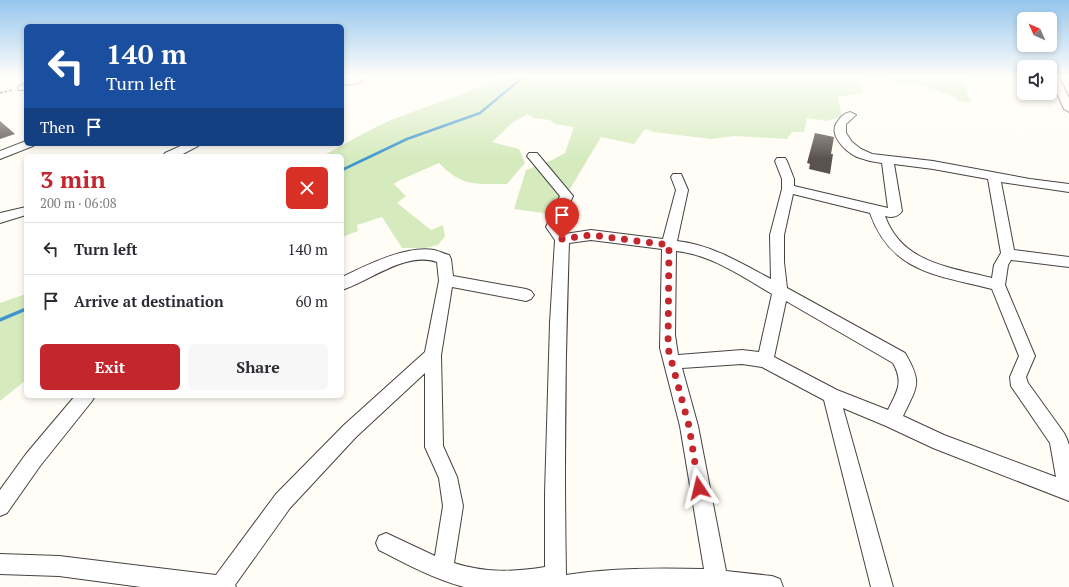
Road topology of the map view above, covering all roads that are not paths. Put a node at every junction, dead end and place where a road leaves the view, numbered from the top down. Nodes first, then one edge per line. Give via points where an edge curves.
1 (850, 115) dead end
2 (24, 146) edge
3 (190, 146) edge
4 (173, 154) edge
5 (0, 155) edge
6 (533, 156) dead end
7 (887, 159) junction
8 (781, 161) dead end
9 (677, 177) dead end
10 (994, 177) junction
11 (1069, 188) edge
12 (788, 189) junction
13 (876, 210) junction
14 (24, 211) edge
15 (0, 218) edge
16 (562, 239) junction
17 (669, 245) junction
18 (1008, 254) junction
19 (1069, 262) edge
20 (446, 281) junction
21 (344, 283) edge
22 (998, 285) junction
23 (780, 292) junction
24 (526, 295) dead end
25 (433, 355) junction
26 (765, 360) junction
27 (672, 362) junction
28 (831, 395) junction
29 (84, 398) edge
30 (892, 420) junction
31 (1068, 491) edge
32 (0, 506) edge
33 (386, 543) dead end
34 (0, 564) edge
35 (443, 569) junction
36 (556, 583) edge
37 (716, 583) edge
38 (220, 587) edge
39 (225, 587) edge
40 (772, 587) edge
41 (882, 587) edge

1 - 7 street via 842,122 840,132 850,147 872,158
2 - 5 street
3 - 4 street
6 - 16 street via 567,196 553,227
7 - 10 street
7 - 13 street via 895,211 891,213
8 - 12 street via 788,179
9 - 17 street via 682,190
10 - 11 street
10 - 18 street
12 - 13 street
12 - 23 street via 777,235
13 - 22 street via 888,236 921,264
14 - 15 street
16 - 17 street via 591,235
16 - 36 street via 557,339
17 - 23 street via 694,248 712,254
17 - 27 street via 667,335
18 - 19 street
18 - 22 street via 1001,265
20 - 21 street via 444,259 426,255 394,260
20 - 24 street
20 - 25 street
22 - 31 street via 1027,356 1018,377 1020,386 1058,439
23 - 26 street
23 - 30 street via 899,358 907,372 908,386
25 - 35 street via 434,447 448,477 453,506
25 - 38 street via 350,431 283,501
26 - 27 street via 742,357
26 - 28 street
27 - 37 street via 689,426
28 - 30 street
28 - 41 street
29 - 32 street
30 - 31 street via 972,455
33 - 35 street via 427,564
34 - 38 street via 59,566
35 - 36 street via 471,579 509,583
36 - 37 street via 662,579
37 - 40 street
38 - 39 street

